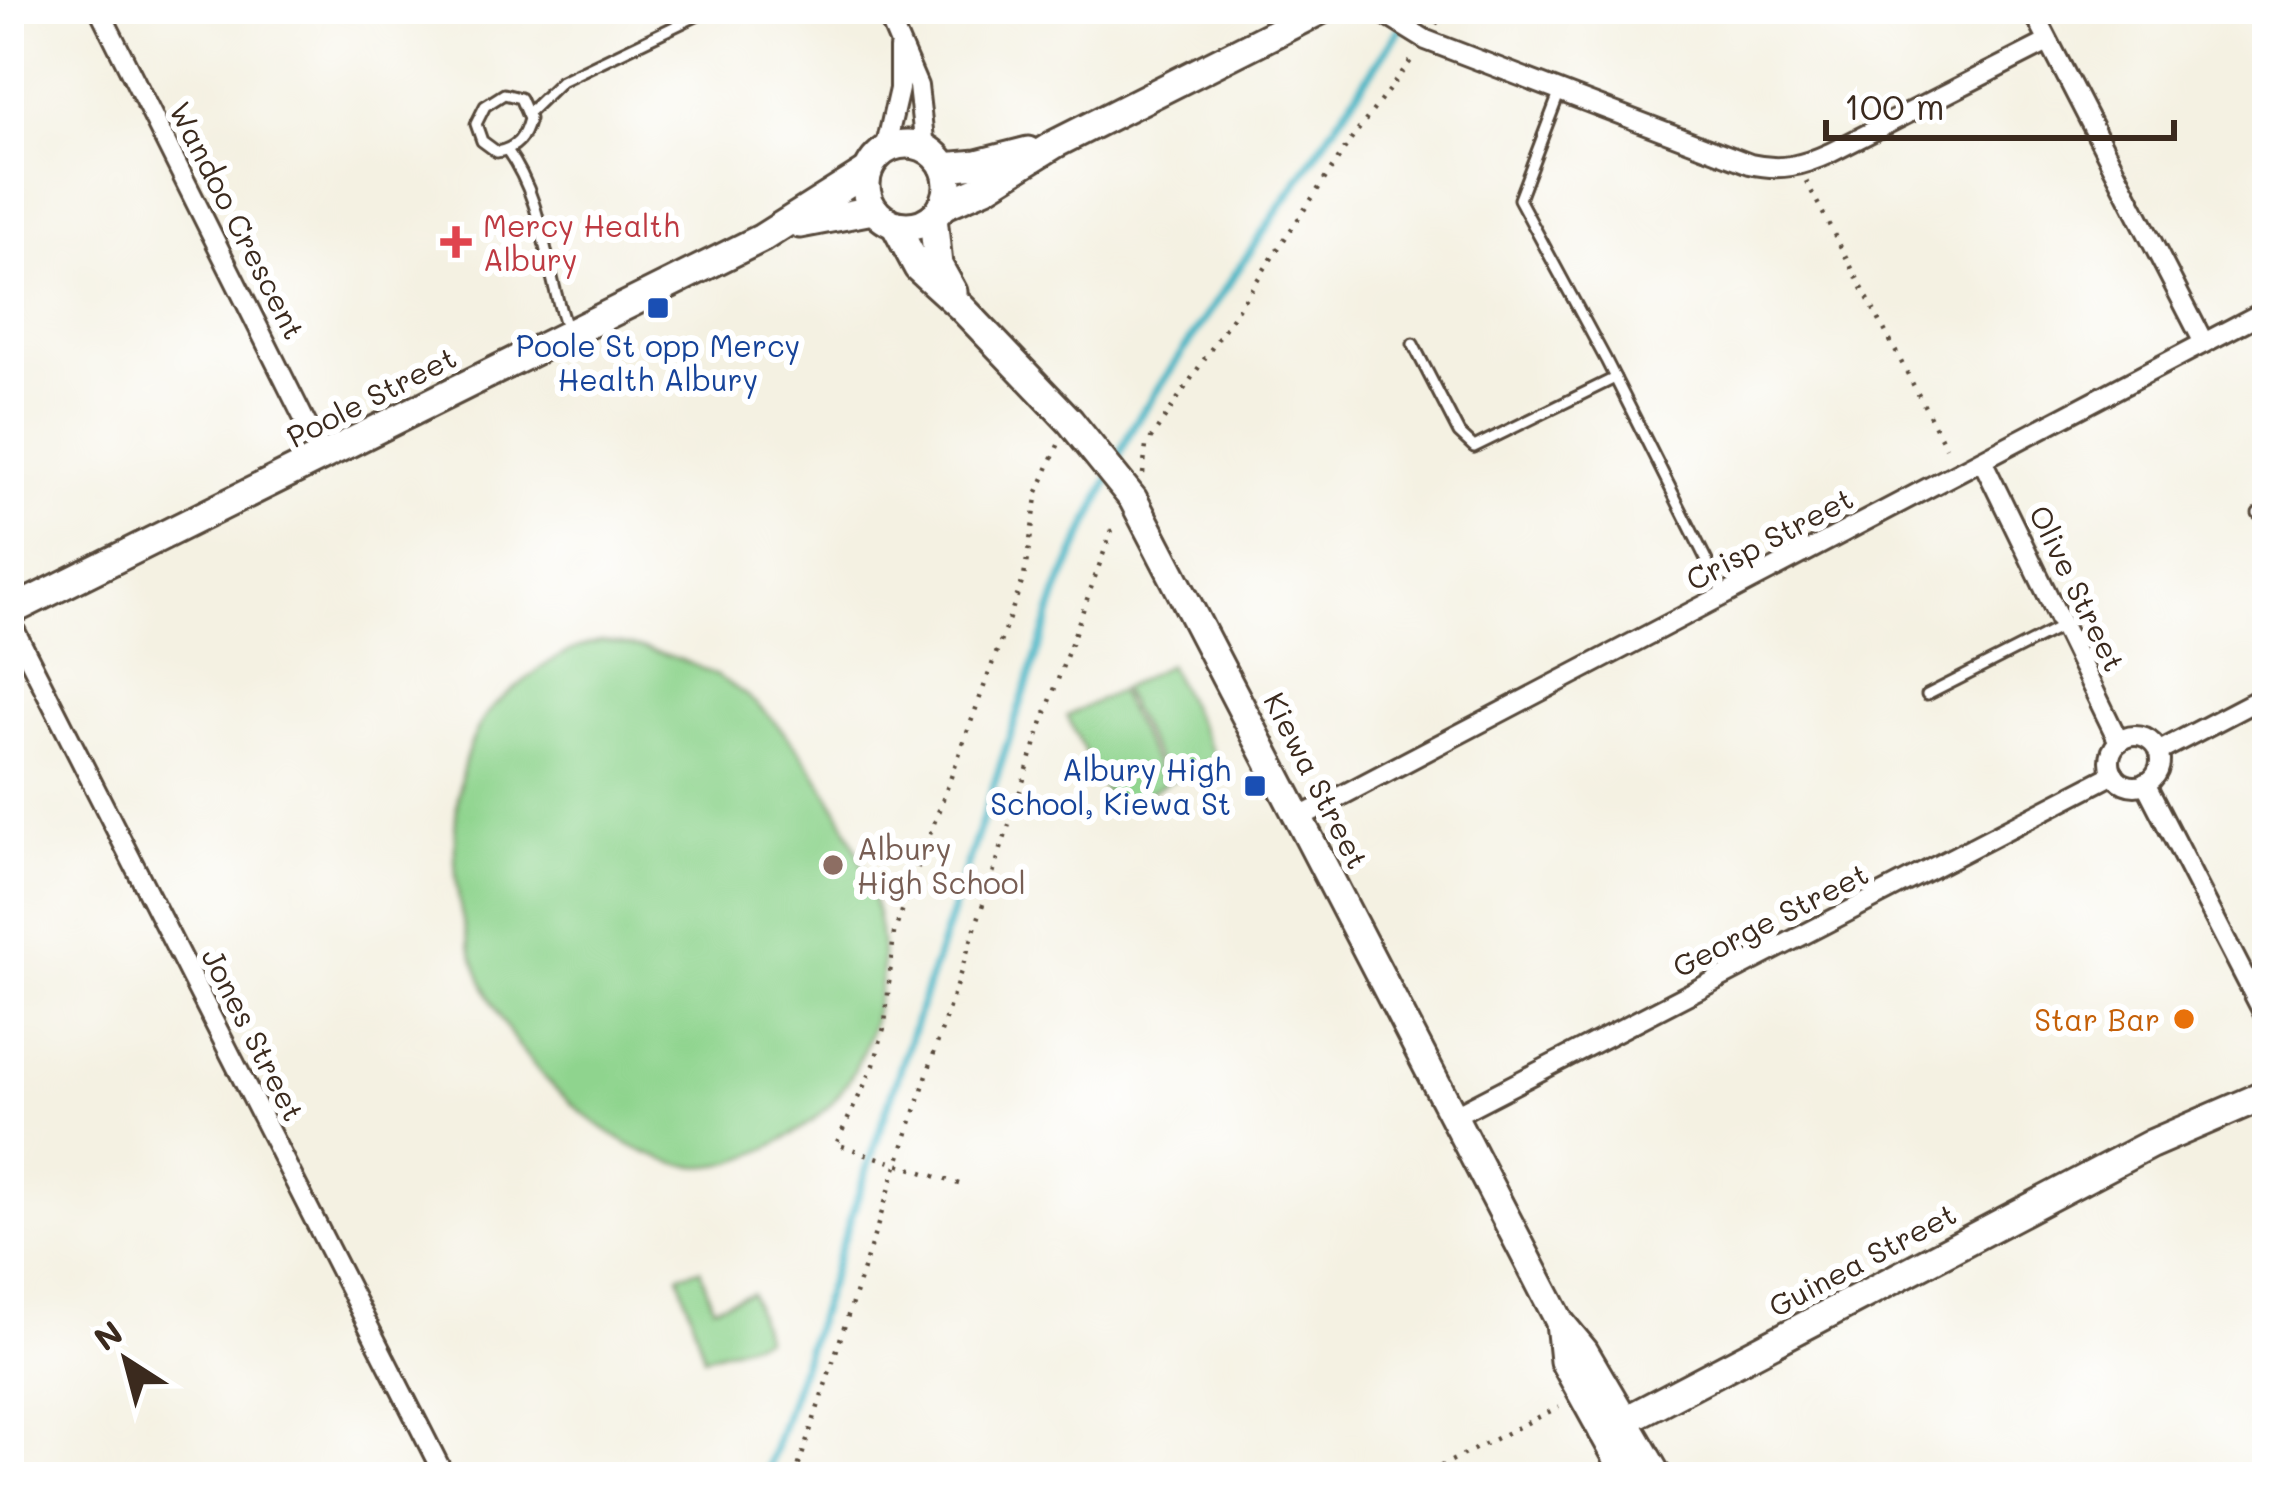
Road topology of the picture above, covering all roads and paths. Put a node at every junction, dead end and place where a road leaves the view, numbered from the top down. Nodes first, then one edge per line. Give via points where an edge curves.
1 (99, 9) edge
2 (712, 9) edge
3 (885, 9) edge
4 (1323, 9) edge
5 (1446, 9) edge
6 (2032, 9) edge
7 (1381, 13) edge
8 (899, 38) junction
9 (1424, 39) junction
10 (2048, 42) junction
11 (1560, 91) junction
12 (527, 114) junction
13 (1055, 144) junction
14 (507, 150) junction
15 (934, 158) junction
16 (877, 160) junction
17 (1799, 167) junction
18 (938, 212) junction
19 (884, 217) junction
20 (762, 238) junction
21 (961, 307) junction
22 (2267, 310) edge
23 (568, 335) junction
24 (1413, 344) dead end
25 (2204, 344) junction
26 (1615, 378) junction
27 (1070, 421) junction
28 (1946, 447) dead end
29 (323, 457) junction
30 (1982, 460) junction
31 (1133, 483) junction
32 (1124, 520) dead end
33 (1724, 595) junction
34 (9, 616) edge
35 (2063, 626) junction
36 (1927, 695) dead end
37 (2267, 695) edge
38 (2119, 742) junction
39 (2158, 752) junction
40 (2114, 774) junction
41 (2145, 783) junction
42 (1299, 818) junction
43 (2267, 1020) edge
44 (2267, 1073) edge
45 (2267, 1094) edge
46 (1453, 1116) junction
47 (2151, 1144) junction
48 (898, 1166) junction
49 (959, 1184) dead end
50 (1563, 1406) dead end
51 (1614, 1427) junction
52 (445, 1477) edge
53 (795, 1477) edge
54 (1420, 1477) edge
55 (1628, 1477) edge
56 (1658, 1477) edge

1 - 29 street, Wandoo Crescent
2 - 12 lane via 561,81
3 - 8 street
4 - 13 street
5 - 9 path
6 - 10 street
7 - 9 street
8 - 15 street
8 - 16 street via 899,89
9 - 11 street
9 - 31 path via 1146,446
10 - 17 street
10 - 25 street
11 - 17 street via 1750,164
11 - 26 lane via 1519,199
12 - 14 lane via 522,139
12 - 14 lane via 520,98 504,94 478,116 482,141
13 - 15 street via 977,164
13 - 18 street
14 - 23 lane via 539,212
15 - 16 street via 911,144
15 - 18 street via 947,194
16 - 19 street via 865,184
16 - 20 street, Poole Street
17 - 28 path
18 - 19 street via 922,224
18 - 21 street, Kiewa Street via 938,265
19 - 20 street, Poole Street via 822,218
19 - 21 street, Kiewa Street via 918,268
20 - 23 street, Poole Street
21 - 27 street, Kiewa Street
22 - 25 street, Crisp Street
23 - 29 street, Poole Street
24 - 26 lane via 1474,447
25 - 30 street, Crisp Street
26 - 33 lane
27 - 31 street, Kiewa Street
27 - 48 path via 1038,492 1024,577 894,933 874,1064 836,1144
29 - 34 street, Poole Street
30 - 33 street, Crisp Street
30 - 35 street, Olive Street
31 - 42 street, Kiewa Street
32 - 48 path via 1112,530 1044,718
33 - 42 street, Crisp Street
34 - 52 street, Jones Street
35 - 36 lane
35 - 38 street, Olive Street
37 - 39 street
38 - 39 street via 2141,736
38 - 40 street via 2111,754
39 - 41 street via 2159,766
40 - 41 street
40 - 46 street, George Street
41 - 43 street
42 - 46 street, Kiewa Street
44 - 47 street, Guinea Street
45 - 47 street, Guinea Street
46 - 51 street, Kiewa Street via 1560,1322 1564,1361
47 - 51 street, Guinea Street
48 - 49 path
48 - 53 path
50 - 54 path
51 - 55 street, Kiewa Street
51 - 56 street, Kiewa Street

